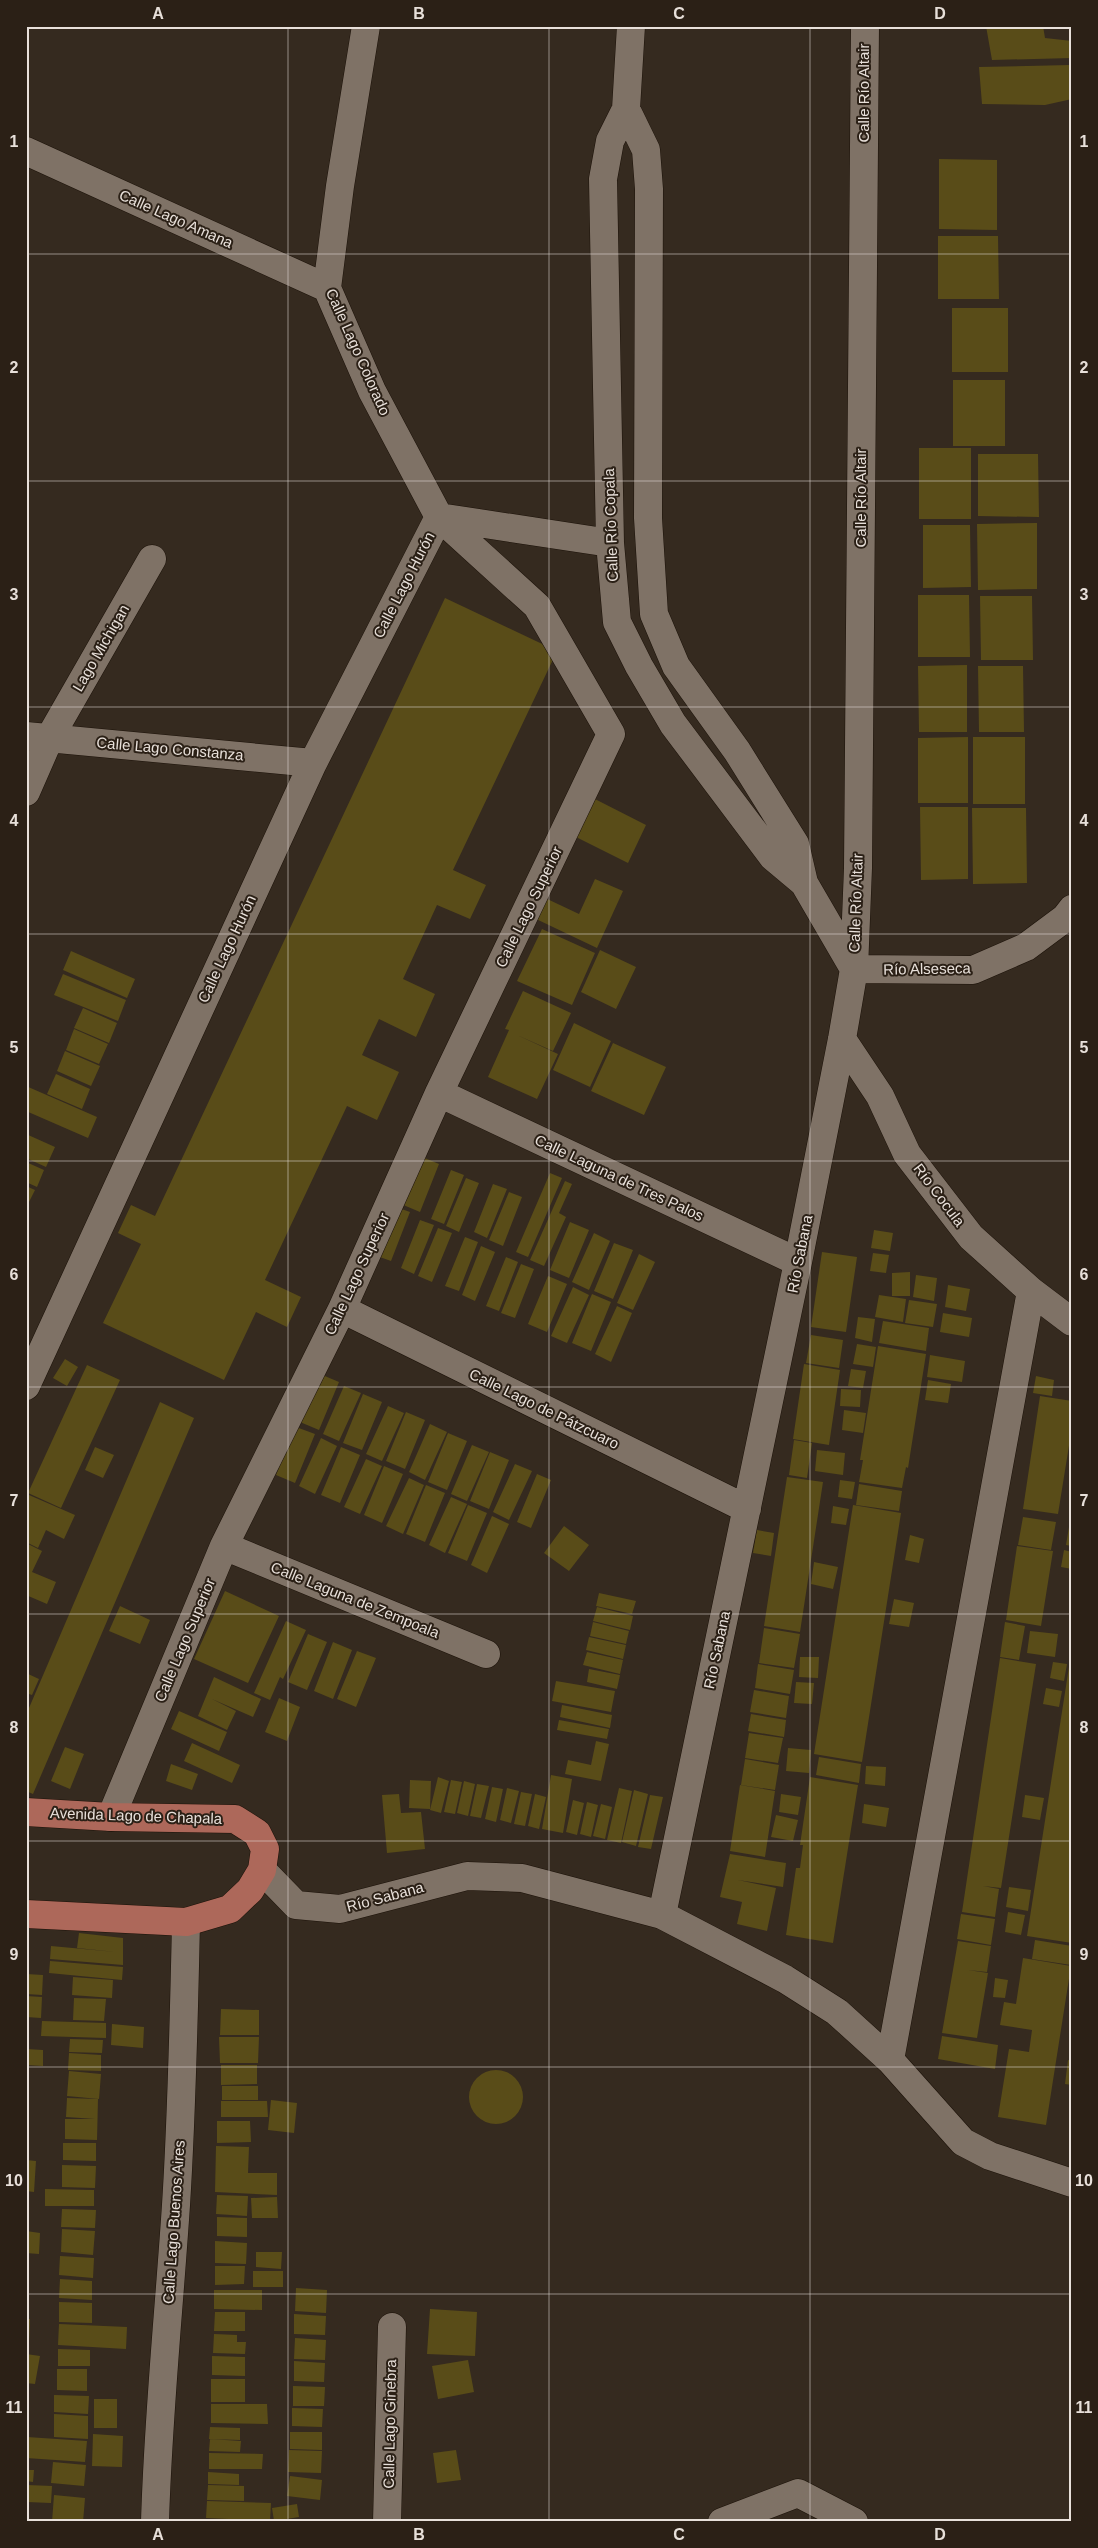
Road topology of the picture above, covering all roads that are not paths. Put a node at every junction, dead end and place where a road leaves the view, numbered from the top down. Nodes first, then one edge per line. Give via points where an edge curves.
1 (631, 26) edge
2 (865, 26) edge
3 (361, 28) edge
4 (626, 109) junction
5 (26, 151) edge
6 (327, 288) junction
7 (439, 517) junction
8 (610, 543) junction
9 (152, 559) dead end
10 (611, 734) joint
11 (38, 737) edge
12 (313, 763) junction
13 (26, 792) edge
14 (804, 883) junction
15 (1072, 909) edge
16 (854, 969) junction
17 (842, 1039) junction
18 (440, 1093) junction
19 (798, 1262) junction
20 (1031, 1291) junction
21 (342, 1309) junction
22 (1072, 1322) edge
23 (26, 1386) edge
24 (747, 1509) junction
25 (224, 1546) junction
26 (486, 1654) dead end
27 (26, 1812) edge
28 (111, 1817) junction
29 (262, 1870) junction
30 (26, 1914) edge
31 (662, 1915) junction
32 (186, 1922) junction
33 (890, 2060) junction
34 (1072, 2183) edge
35 (392, 2326) dead end
36 (155, 2522) edge
37 (387, 2522) edge
38 (722, 2522) edge
39 (854, 2522) edge

1 - 4 street, Calle Río Copala
2 - 16 street, Calle Río Altair via 858,848
3 - 6 street, Calle Lago Colorado
4 - 8 street, Calle Río Copala via 610,141 603,179
4 - 14 street, Calle Río Copala via 646,150 649,189 648,518 654,614 676,666 737,751 795,844
5 - 6 street, Calle Lago Amana
6 - 7 street, Calle Lago Colorado via 372,391
7 - 8 street
7 - 10 street, Calle Lago Colorado via 537,606
7 - 12 street, Calle Lago Hurón
8 - 14 street, Calle Río Copala via 617,622 639,666 673,724 772,857
9 - 11 street, Lago Michigan
10 - 18 street, Calle Lago Superior
11 - 12 street, Calle Lago Constanza
11 - 13 street, Lago Michigan
12 - 23 street, Calle Lago Hurón
14 - 16 street, Calle Río Copala
15 - 16 street, Río Alseseca via 1026,947 973,970
16 - 17 street, Río Sabana
17 - 19 street, Río Sabana
17 - 20 street, Río Cocula via 880,1096 907,1154 971,1237
18 - 19 street, Calle Laguna de Tres Palos
18 - 21 street, Calle Lago Superior
19 - 24 street, Río Sabana
20 - 22 street, Río Cocula
20 - 33 street
21 - 24 street, Calle Lago de Pátzcuaro
21 - 25 street, Calle Lago Superior
24 - 31 street, Río Sabana
25 - 26 street, Calle Laguna de Zempoala
25 - 28 street, Calle Lago Superior
27 - 28 main road, Avenida Lago de Chapala
28 - 29 main road, Avenida Lago de Chapala via 235,1820 257,1833 265,1849
29 - 31 street, Río Sabana via 296,1905 340,1909 467,1876 522,1878
29 - 32 main road, Avenida Lago de Chapala via 250,1890 230,1909
30 - 32 main road, Avenida Lago de Chapala
31 - 33 street via 785,1979 838,2012
32 - 36 street, Calle Lago Buenos Aires via 176,2205
33 - 34 street via 963,2142 990,2156
35 - 37 street, Calle Lago Ginebra
38 - 39 street via 798,2493

